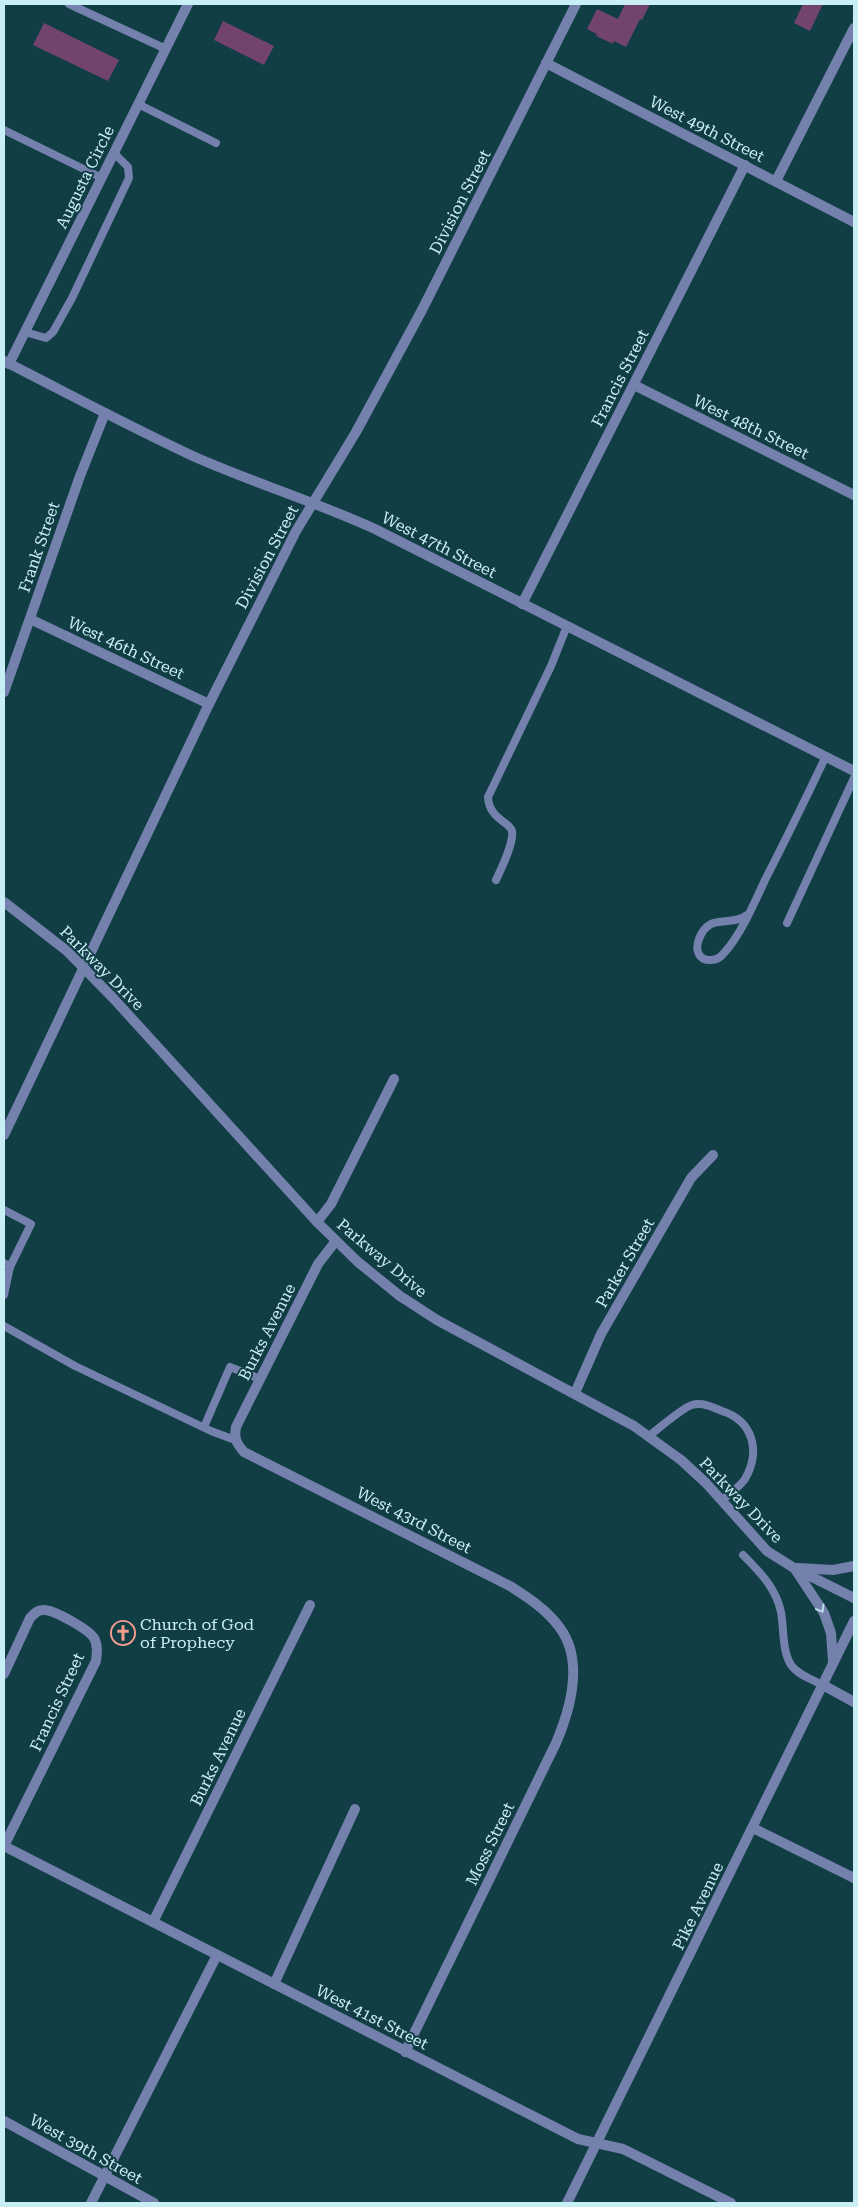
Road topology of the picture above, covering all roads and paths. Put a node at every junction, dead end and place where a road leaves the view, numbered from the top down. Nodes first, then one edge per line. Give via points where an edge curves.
1 (70, 4) edge
2 (188, 4) edge
3 (576, 4) edge
4 (854, 28) edge
5 (166, 49) junction
6 (546, 63) junction
7 (138, 104) junction
8 (4, 130) edge
9 (216, 143) dead end
10 (114, 153) junction
11 (745, 165) junction
12 (102, 178) junction
13 (776, 182) junction
14 (854, 222) edge
15 (25, 332) junction
16 (6, 363) edge
17 (634, 385) junction
18 (105, 413) junction
19 (854, 495) edge
20 (313, 502) junction
21 (522, 604) junction
22 (30, 619) junction
23 (567, 626) junction
24 (4, 692) edge
25 (209, 704) junction
26 (826, 756) junction
27 (854, 771) edge
28 (854, 778) edge
29 (496, 880) dead end
30 (4, 902) edge
31 (747, 915) junction
32 (787, 923) dead end
33 (84, 968) junction
34 (394, 1080) dead end
35 (4, 1134) edge
36 (713, 1155) dead end
37 (4, 1210) edge
38 (317, 1222) junction
39 (335, 1242) junction
40 (7, 1265) edge
41 (4, 1295) edge
42 (4, 1326) edge
43 (260, 1379) junction
44 (575, 1393) junction
45 (204, 1427) junction
46 (649, 1436) junction
47 (236, 1440) junction
48 (723, 1500) junction
49 (743, 1556) dead end
50 (854, 1566) edge
51 (794, 1568) junction
52 (854, 1598) edge
53 (310, 1605) dead end
54 (854, 1621) edge
55 (568, 1642) joint
56 (833, 1662) junction
57 (4, 1674) edge
58 (823, 1686) junction
59 (854, 1702) edge
60 (355, 1809) dead end
61 (753, 1828) junction
62 (4, 1846) edge
63 (854, 1878) edge
64 (153, 1922) junction
65 (217, 1954) junction
66 (274, 1984) junction
67 (405, 2052) junction
68 (4, 2121) edge
69 (598, 2143) junction
70 (104, 2178) junction
71 (91, 2203) edge
72 (154, 2203) edge
73 (568, 2203) edge
74 (731, 2203) edge

1 - 5 lane
2 - 5 street, Augusta Circle
3 - 6 street, Division Street
4 - 13 street
5 - 7 street, Augusta Circle
6 - 11 street, West 49th Street
6 - 20 street, Division Street via 422,310 356,432
7 - 9 lane
7 - 10 street, Augusta Circle
8 - 12 lane
10 - 12 street, Augusta Circle
10 - 15 lane via 128,167 129,178 72,298 54,332 46,338
11 - 13 street, West 49th Street
11 - 17 street, Francis Street
12 - 15 street, Augusta Circle
13 - 14 street, West 49th Street
15 - 16 street, Augusta Circle
16 - 18 street, West 47th Street
17 - 19 street, West 48th Street
17 - 21 street, Francis Street
18 - 20 street, West 47th Street via 196,458
18 - 22 street, Frank Street
20 - 21 street, West 47th Street via 375,529
20 - 25 street, Division Street
21 - 23 street, West 47th Street
22 - 24 street, Frank Street
22 - 25 street, West 46th Street
23 - 26 street, West 47th Street
23 - 29 lane via 540,692 488,797 494,815 512,832
25 - 33 street, Division Street
26 - 27 street, West 47th Street
26 - 31 lane
28 - 32 lane
30 - 33 street, Parkway Drive via 31,921
31 - 31 lane via 723,954 717,959 701,958 697,944 711,923
33 - 35 street, Division Street
33 - 38 street, Parkway Drive
34 - 38 street via 331,1204
36 - 44 street, Parker Street via 691,1178 601,1334
37 - 40 lane via 31,1224
38 - 39 street, Parkway Drive
39 - 43 street, Burks Avenue via 318,1264
39 - 44 street, Parkway Drive via 400,1296 437,1320
40 - 41 lane
42 - 45 lane via 75,1366
43 - 45 lane via 230,1367
43 - 47 street, Burks Avenue via 236,1427
44 - 46 street, Parkway Drive
45 - 47 lane
46 - 48 street, Parkway Drive via 681,1460
46 - 48 lane via 692,1405 705,1405 727,1412 741,1422 751,1433 751,1465 744,1480
47 - 55 street, West 43rd Street via 244,1452 510,1586 550,1617
48 - 51 street, Parkway Drive via 767,1551
49 - 58 lane via 762,1574 775,1596 791,1666
50 - 51 street, Parkway Drive via 833,1570
51 - 52 street, Parkway Drive
51 -> 56 street, Parkway Drive via 824,1613 832,1633
53 - 64 street, Burks Avenue
54 - 56 street, Pike Avenue
55 - 67 street, Moss Street via 572,1682 563,1727
56 - 58 street, Pike Avenue
57 - 62 street, Francis Street via 30,1618 37,1611 46,1609 80,1626 95,1640 96,1661
58 - 59 street
58 - 61 street, Pike Avenue
60 - 66 street
61 - 63 street
61 - 69 street, Pike Avenue
62 - 64 street, West 41st Street
64 - 65 street, West 41st Street
65 - 66 street, West 41st Street
65 - 70 street
66 - 67 street, West 41st Street
67 - 69 street, West 41st Street via 578,2139
68 - 70 street, West 39th Street
69 - 73 street, Pike Avenue
69 - 74 street, West 41st Street via 623,2149
70 - 71 street
70 - 72 street, West 39th Street

